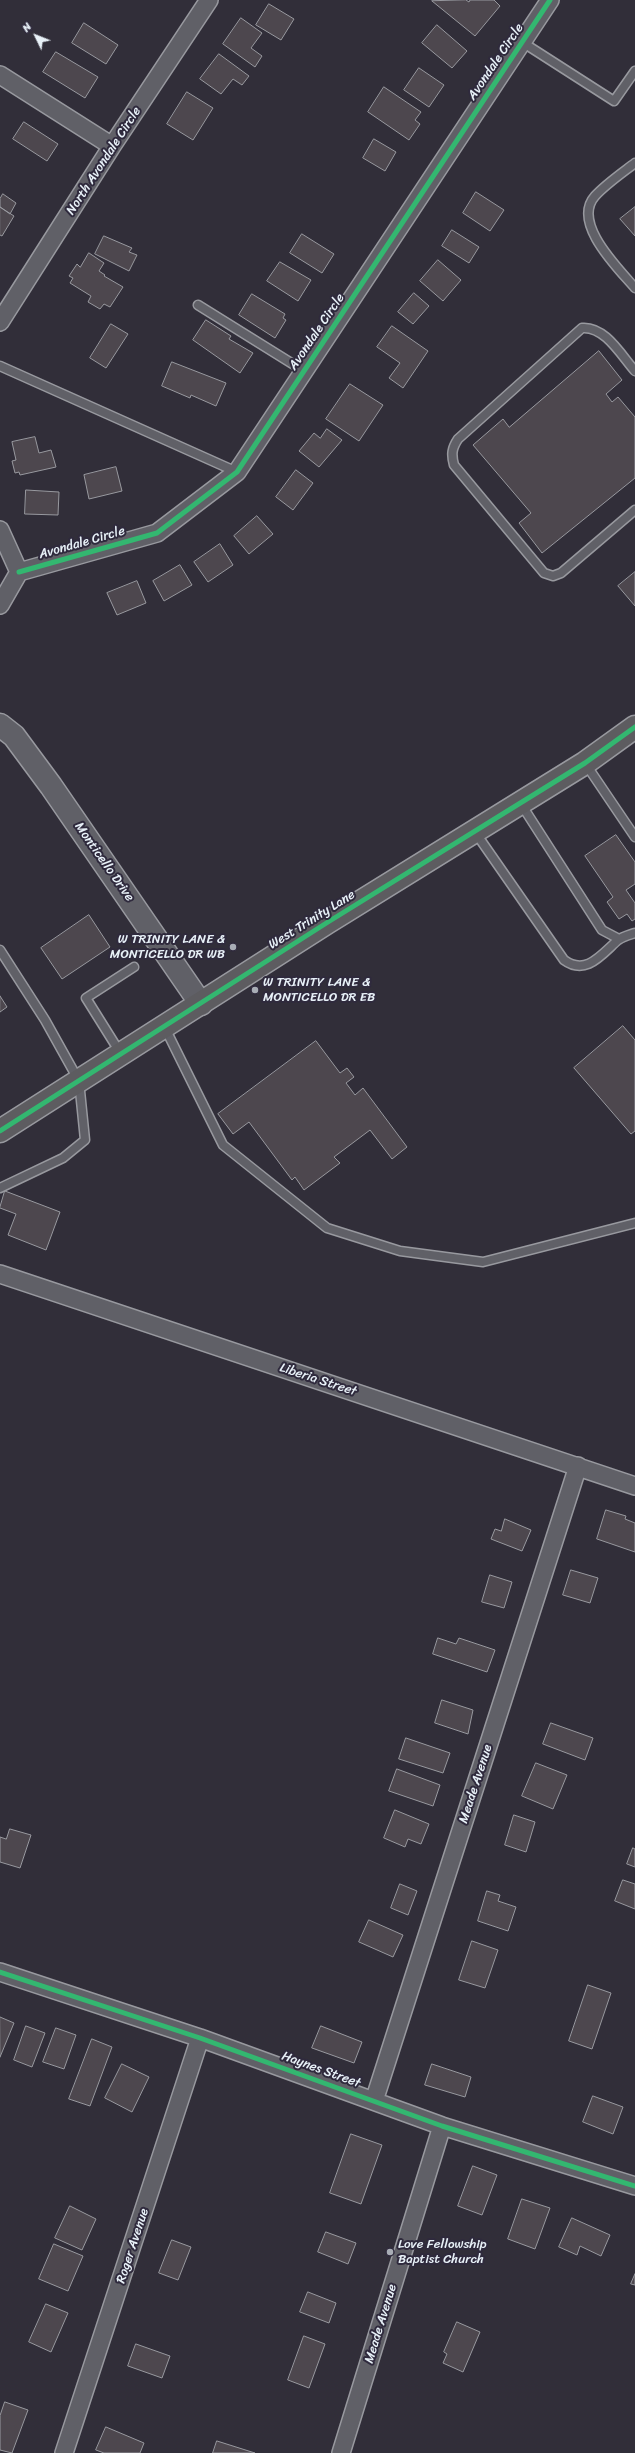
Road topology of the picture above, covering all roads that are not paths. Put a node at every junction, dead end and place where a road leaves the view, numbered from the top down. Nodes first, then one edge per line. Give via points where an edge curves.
1 (209, 0) edge
2 (550, 0) edge
3 (522, 42) junction
4 (635, 71) edge
5 (0, 75) edge
6 (112, 146) junction
7 (635, 163) edge
8 (635, 288) edge
9 (198, 305) dead end
10 (0, 322) edge
11 (0, 366) edge
12 (304, 371) junction
13 (635, 371) edge
14 (237, 472) junction
15 (635, 510) edge
16 (0, 530) edge
17 (19, 572) junction
18 (0, 605) edge
19 (0, 725) edge
20 (635, 727) edge
21 (585, 764) junction
22 (521, 803) junction
23 (475, 832) junction
24 (635, 837) edge
25 (635, 933) edge
26 (619, 939) junction
27 (0, 950) edge
28 (134, 967) dead end
29 (201, 1004) junction
30 (165, 1027) junction
31 (121, 1054) junction
32 (79, 1081) junction
33 (0, 1131) edge
34 (0, 1188) edge
35 (635, 1223) edge
36 (0, 1274) edge
37 (578, 1466) junction
38 (635, 1486) edge
39 (0, 1972) edge
40 (200, 2038) junction
41 (374, 2101) junction
42 (442, 2126) junction
43 (635, 2186) edge
44 (64, 2453) edge
45 (341, 2453) edge

1 - 6 street, North Avondale Circle
2 - 3 street, Avondale Circle
3 - 4 lane via 614,101
3 - 12 street, Avondale Circle
5 - 6 street
6 - 10 street, North Avondale Circle
7 - 8 lane via 594,197 589,212 591,230 605,254
9 - 12 lane
11 - 14 lane
12 - 14 street, Avondale Circle
13 - 15 lane via 601,332 592,327 582,328 458,439 451,457 454,465 544,573 552,576 561,573
14 - 17 street, Avondale Circle via 157,533
16 - 17 street
17 - 18 street
19 - 29 street, Monticello Drive via 14,736 51,786
20 - 21 main road, West Trinity Lane
21 - 22 main road, West Trinity Lane
21 - 24 lane
22 - 23 main road, West Trinity Lane
22 - 26 lane via 602,930
23 - 26 lane via 564,960 574,966 582,966 604,954
23 - 29 main road, West Trinity Lane
25 - 26 lane
27 - 32 lane via 45,1020
28 - 31 lane via 86,998
29 - 30 main road, West Trinity Lane
30 - 31 main road, West Trinity Lane
30 - 35 lane via 223,1145 328,1228 400,1251 483,1262
31 - 32 main road, West Trinity Lane
32 - 33 main road, West Trinity Lane
32 - 34 lane via 85,1140 63,1158
36 - 37 street, Liberia Street
37 - 38 street, Liberia Street
37 - 41 street, Meade Avenue
39 - 40 street, Haynes Street
40 - 41 street, Haynes Street
40 - 44 street, Roger Avenue
41 - 42 street, Haynes Street
42 - 43 street, Haynes Street
42 - 45 street, Meade Avenue

